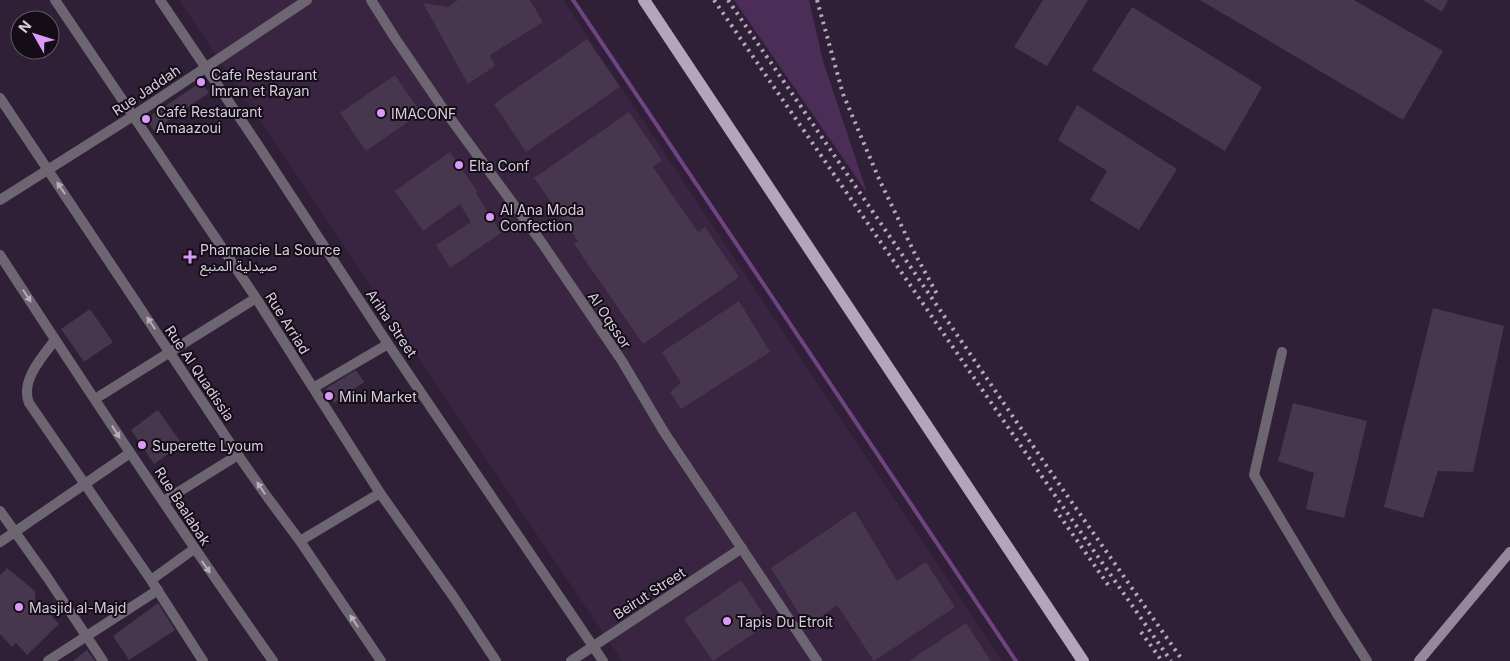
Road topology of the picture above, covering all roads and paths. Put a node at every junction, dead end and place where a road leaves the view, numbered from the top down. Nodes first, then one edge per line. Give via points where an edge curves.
1 (55, 0) edge
2 (160, 0) edge
3 (307, 0) edge
4 (371, 0) edge
5 (644, 0) edge
6 (205, 67) junction
7 (0, 98) edge
8 (134, 116) junction
9 (48, 169) junction
10 (0, 200) edge
11 (0, 256) edge
12 (256, 298) junction
13 (55, 340) junction
14 (388, 344) junction
15 (170, 352) junction
16 (1282, 352) dead end
17 (313, 388) junction
18 (95, 398) junction
19 (130, 453) junction
20 (238, 455) junction
21 (86, 484) junction
22 (380, 494) junction
23 (164, 501) junction
24 (0, 511) edge
25 (14, 531) junction
26 (300, 541) junction
27 (0, 542) edge
28 (742, 548) junction
29 (194, 549) junction
30 (1510, 552) edge
31 (151, 580) junction
32 (158, 590) junction
33 (86, 636) junction
34 (593, 646) junction
35 (48, 661) edge
36 (103, 661) edge
37 (203, 661) edge
38 (273, 661) edge
39 (381, 661) edge
40 (496, 661) edge
41 (571, 661) edge
42 (603, 661) edge
43 (817, 661) edge
44 (1083, 661) edge
45 (1367, 661) edge
46 (1418, 661) edge

1 - 8 street, Rue Arriad
2 - 6 street, Ariha Street
3 - 6 street, Rue Jaddah
4 - 28 street, Al Oqssor via 442,107 542,244 616,353 664,432
5 - 44 main road
6 - 8 street, Rue Jaddah
6 - 14 street, Ariha Street
7 - 9 street, Rue Al Quadissia
8 - 9 street, Rue Jaddah
8 - 12 street, Rue Arriad
9 - 10 street, Rue Jaddah
15 -> 9 street, Rue Al Quadissia
11 -> 13 street, Rue Baalabak
12 - 15 street
12 - 17 street, Rue Arriad
13 - 18 street, Rue Baalabak
13 - 21 street via 32,374 26,388 27,397
14 - 17 street
14 - 34 street, Ariha Street
15 - 18 street
15 - 20 street, Rue Al Quadissia
16 - 45 street via 1254,475
17 - 22 street, Rue Arriad
18 -> 19 street, Rue Baalabak
19 - 21 street
19 - 23 street, Rue Baalabak
20 - 23 street
26 -> 20 street, Rue Al Quadissia
21 - 25 street
21 - 31 street
22 - 26 street
22 - 40 street, Rue Arriad
23 - 29 street, Rue Baalabak
24 - 25 street
25 - 27 street
25 - 33 street
39 -> 26 street, Rue Al Quadissia
28 - 34 street, Beirut Street
28 - 43 street, Al Oqssor
29 - 31 street
29 -> 38 street, Rue Baalabak
30 - 46 street
31 - 32 street
32 - 33 street
32 - 37 street
33 - 35 street
33 - 36 street
34 - 41 street, Beirut Street
34 - 42 street, Ariha Street

